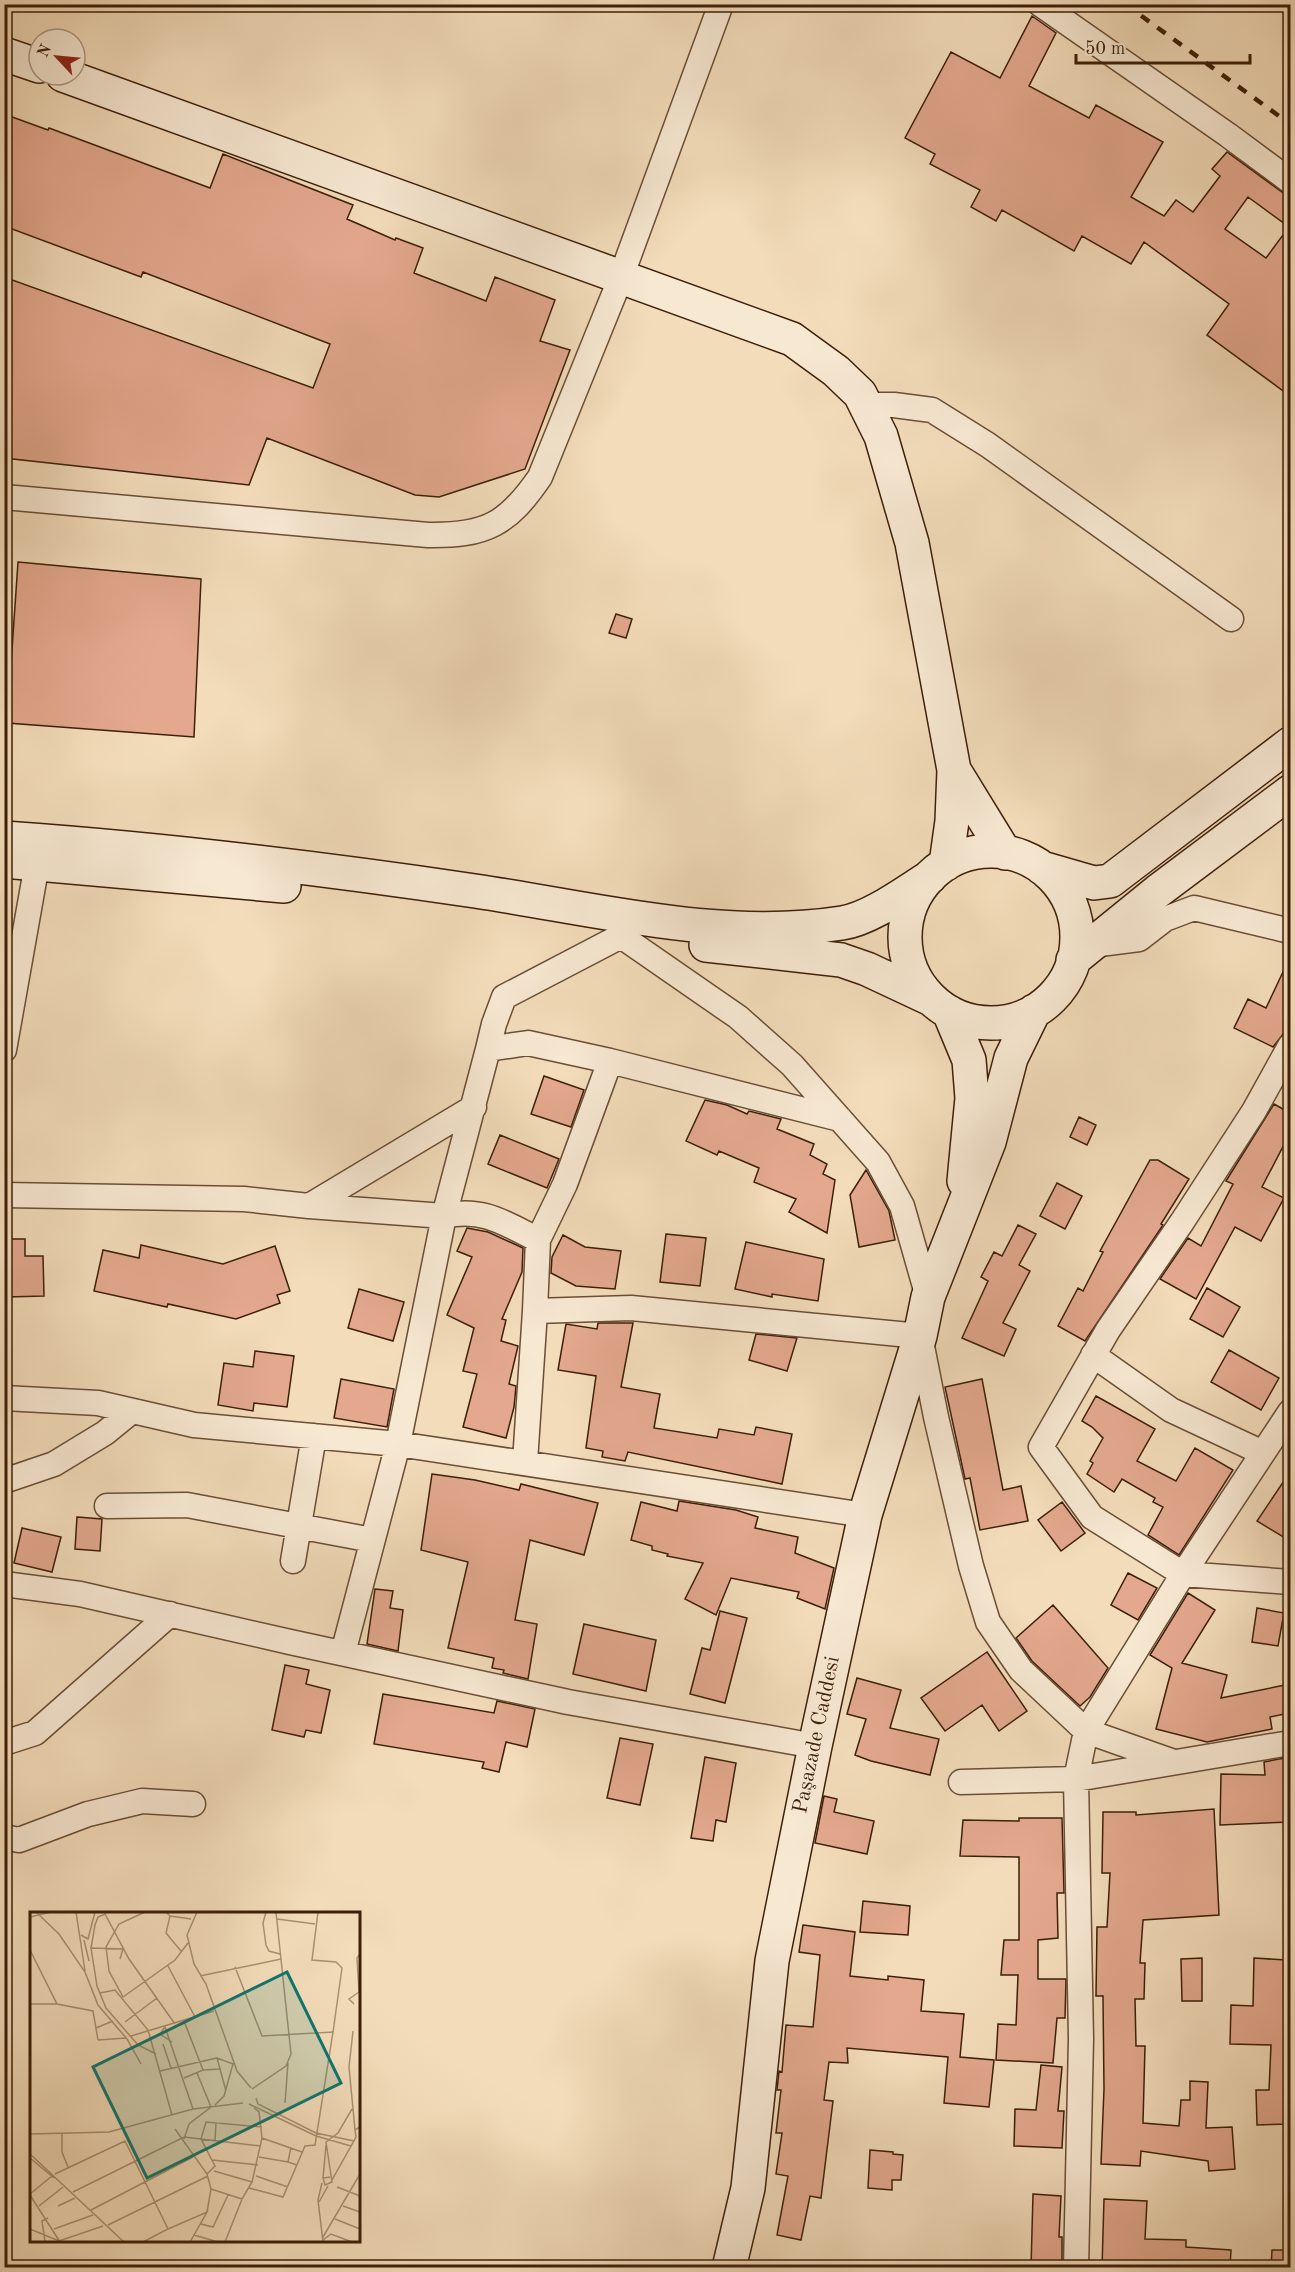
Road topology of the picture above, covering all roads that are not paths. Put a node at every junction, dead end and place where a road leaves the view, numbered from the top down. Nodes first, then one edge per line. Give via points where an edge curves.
1 (721, 4) edge
2 (1040, 4) edge
3 (4, 54) edge
4 (27, 62) edge
5 (87, 84) edge
6 (1290, 181) edge
7 (621, 277) junction
8 (867, 405) junction
9 (4, 497) edge
10 (1231, 619) dead end
11 (1290, 744) edge
12 (954, 770) junction
13 (1290, 792) edge
14 (4, 837) edge
15 (1005, 853) junction
16 (4, 861) edge
17 (36, 864) junction
18 (1042, 868) junction
19 (938, 871) junction
20 (1290, 931) edge
21 (621, 936) junction
22 (1083, 953) junction
23 (940, 1006) junction
24 (1034, 1011) junction
25 (1290, 1046) edge
26 (488, 1049) junction
27 (4, 1050) edge
28 (610, 1061) junction
29 (474, 1107) junction
30 (840, 1119) junction
31 (4, 1196) edge
32 (309, 1206) junction
33 (444, 1216) junction
34 (962, 1216) junction
35 (538, 1240) junction
36 (928, 1297) junction
37 (535, 1311) junction
38 (920, 1336) junction
39 (1093, 1355) junction
40 (4, 1398) edge
41 (132, 1411) junction
42 (1290, 1412) edge
43 (314, 1436) junction
44 (398, 1444) junction
45 (1263, 1454) junction
46 (525, 1462) junction
47 (4, 1481) edge
48 (107, 1506) dead end
49 (865, 1515) junction
50 (298, 1526) junction
51 (372, 1540) junction
52 (293, 1561) dead end
53 (1182, 1575) junction
54 (1290, 1582) edge
55 (4, 1584) edge
56 (170, 1614) junction
57 (343, 1653) junction
58 (1086, 1731) junction
59 (4, 1743) edge
60 (1290, 1743) edge
61 (815, 1746) junction
62 (1174, 1762) junction
63 (1076, 1779) junction
64 (961, 1782) dead end
65 (193, 1804) dead end
66 (4, 1837) edge
67 (729, 2268) edge
68 (1076, 2268) edge

1 - 7 street
2 - 6 street
3 - 4 street
5 - 7 street
7 - 8 street via 792,339 836,371
7 - 9 street via 540,477 508,516 484,530 428,535
8 - 10 street via 932,410 988,445
8 - 12 street via 881,436 912,543
11 - 18 street via 1110,881 1094,883
12 - 15 street
12 - 19 street via 952,821
13 - 22 street
14 - 19 street via 230,857 708,927 805,928 846,923 882,907
15 - 18 street
15 - 19 street via 964,855
16 - 17 street
17 - 21 street via 334,891
17 - 27 street
18 - 22 street via 1063,891
19 - 23 street via 916,895 905,938 908,960 917,981
20 - 22 street via 1194,908 1165,919 1139,939
21 - 23 street via 841,960
21 - 26 street via 504,997
21 - 30 street via 738,1017 792,1065
22 - 24 street via 1052,997
23 - 24 street via 969,1021 992,1023 1014,1020
23 - 34 street via 969,1060 971,1088
24 - 34 street, Paşazade Caddesi via 1011,1058 990,1142
25 - 39 street via 1254,1111
26 - 28 street via 528,1043
26 - 29 street
28 - 30 street
28 - 35 street via 565,1184
29 - 32 street
29 - 33 street
30 - 36 street via 878,1162 902,1206
31 - 32 street via 244,1198
32 - 33 street
33 - 35 street via 462,1212 497,1219
33 - 44 street
34 - 36 street, Paşazade Caddesi
35 - 37 street
36 - 38 street, Paşazade Caddesi
37 - 38 street via 631,1308
37 - 46 street
38 - 49 street, Paşazade Caddesi
38 - 58 street via 971,1566 988,1622 1021,1670
39 - 45 street via 1171,1410
39 - 53 street via 1041,1447 1092,1517
40 - 41 street via 98,1403
41 - 43 street via 194,1425
41 - 47 street via 105,1433 54,1464
42 - 45 street
43 - 44 street
43 - 50 street
44 - 46 street
44 - 51 street
45 - 53 street
46 - 49 street
48 - 50 street via 187,1505
49 - 61 street, Paşazade Caddesi
50 - 51 street
50 - 52 street
51 - 57 street
53 - 54 street
53 - 58 street
55 - 56 street via 80,1594
56 - 57 street
56 - 59 street via 34,1733
57 - 61 street via 568,1702
58 - 62 street
58 - 63 street
60 - 62 street
61 - 67 street, Paşazade Caddesi via 772,1960 748,2188
62 - 63 street
63 - 64 street
63 - 68 street via 1081,2039
65 - 66 street via 142,1801 88,1814 19,1840

